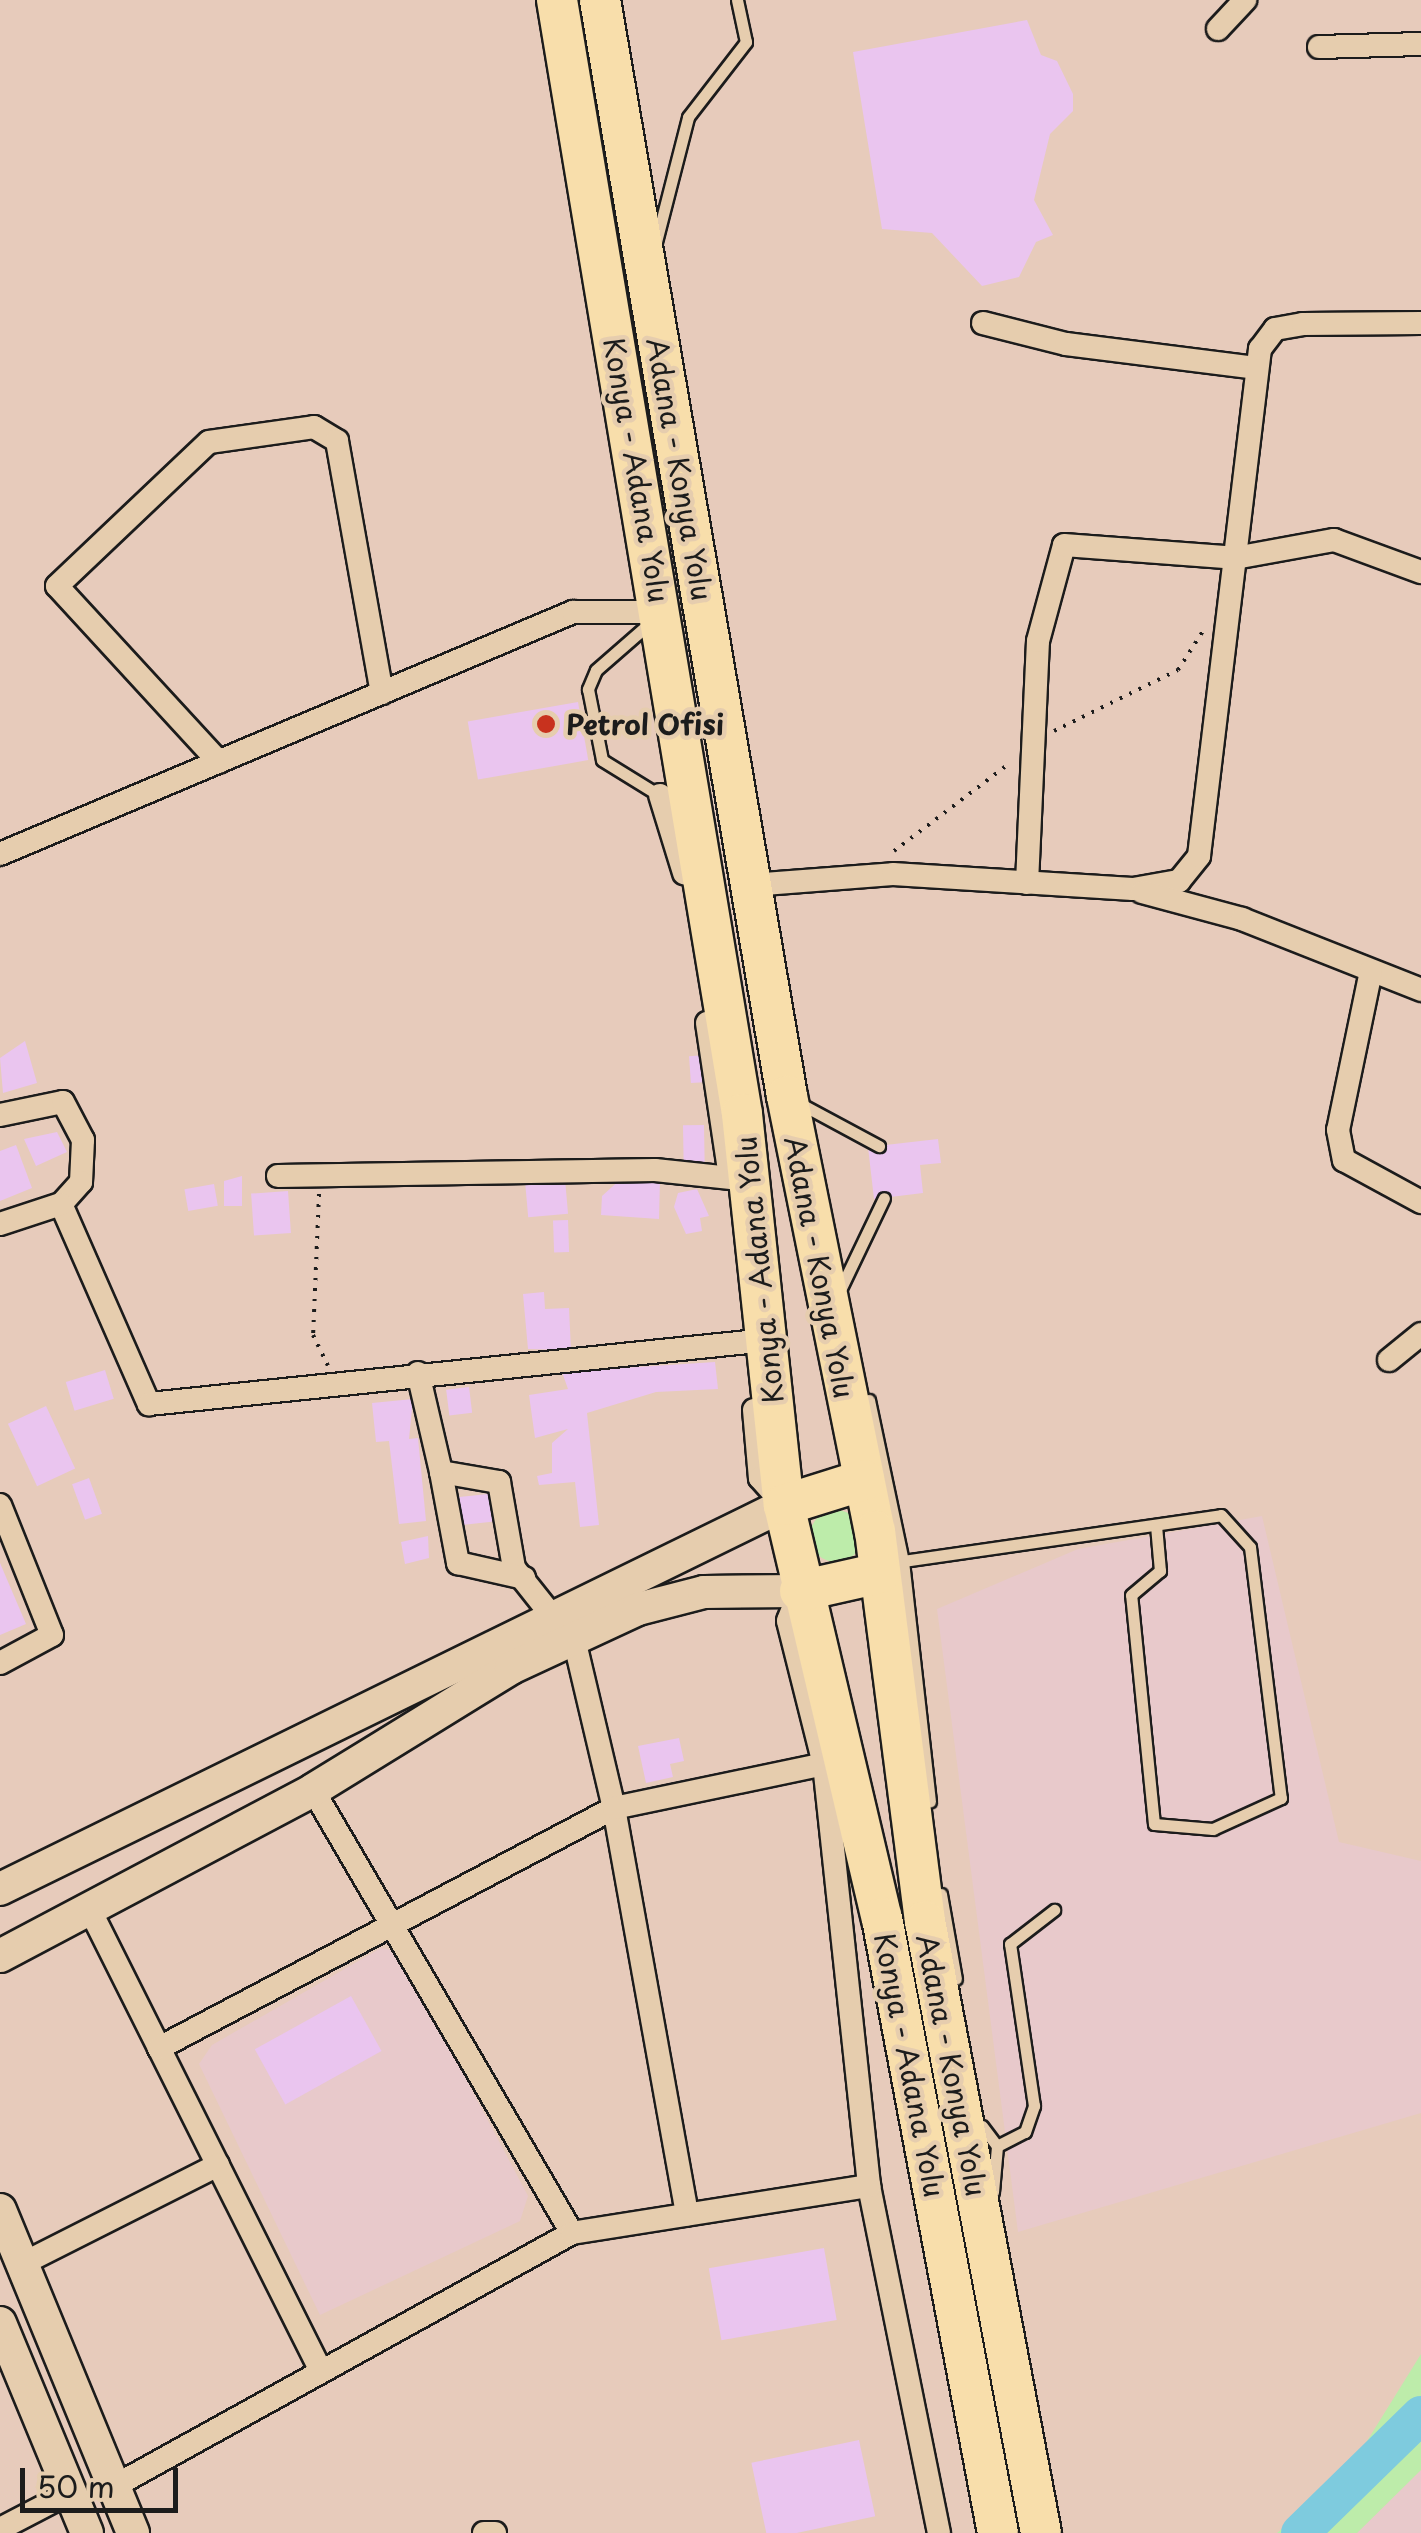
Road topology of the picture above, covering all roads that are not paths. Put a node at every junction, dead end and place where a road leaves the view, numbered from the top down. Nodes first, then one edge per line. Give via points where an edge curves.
1 (557, 0) edge
2 (600, 0) edge
3 (737, 0) edge
4 (1245, 0) edge
5 (1218, 29) dead end
6 (1421, 44) edge
7 (1319, 47) dead end
8 (647, 275) junction
9 (983, 323) dead end
10 (1421, 323) edge
11 (1255, 368) junction
12 (1235, 558) junction
13 (1421, 572) edge
14 (662, 612) junction
15 (382, 693) junction
16 (219, 762) junction
17 (660, 795) junction
18 (698, 825) junction
19 (0, 854) edge
20 (1026, 883) junction
21 (752, 885) junction
22 (1132, 889) junction
23 (1372, 970) junction
24 (1421, 990) edge
25 (787, 1096) junction
26 (0, 1116) edge
27 (879, 1146) dead end
28 (278, 1176) dead end
29 (730, 1178) junction
30 (884, 1198) dead end
31 (1421, 1202) edge
32 (62, 1204) junction
33 (0, 1224) edge
34 (840, 1300) junction
35 (1421, 1334) edge
36 (748, 1342) junction
37 (1389, 1360) dead end
38 (418, 1373) junction
39 (864, 1376) dead end
40 (441, 1472) junction
41 (864, 1480) junction
42 (0, 1505) edge
43 (784, 1505) junction
44 (1156, 1525) junction
45 (892, 1567) junction
46 (524, 1578) junction
47 (800, 1591) junction
48 (564, 1628) junction
49 (0, 1662) edge
50 (824, 1764) junction
51 (313, 1790) junction
52 (614, 1808) junction
53 (932, 1818) dead end
54 (938, 1877) dead end
55 (0, 1889) edge
56 (88, 1908) junction
57 (1054, 1910) dead end
58 (393, 1926) junction
59 (0, 1956) edge
60 (958, 1988) dead end
61 (159, 2048) junction
62 (978, 2100) dead end
63 (998, 2146) junction
64 (218, 2166) junction
65 (869, 2186) junction
66 (0, 2210) edge
67 (686, 2215) junction
68 (572, 2232) junction
69 (988, 2253) junction
70 (20, 2265) junction
71 (0, 2323) edge
72 (319, 2367) junction
73 (113, 2487) junction
74 (70, 2492) junction
75 (0, 2528) edge
76 (88, 2533) edge
77 (133, 2533) edge
78 (484, 2533) edge
79 (496, 2533) edge
80 (939, 2533) edge
81 (998, 2533) edge
82 (1042, 2533) edge

1 - 14 highway, Konya - Adana Yolu
2 - 8 highway, Adana - Konya Yolu
3 - 8 lane via 746,42 688,117
4 - 5 street
6 - 7 street
8 - 21 highway, Adana - Konya Yolu
9 - 11 street via 1066,344
10 - 11 street via 1276,329
11 - 12 street
12 - 13 street via 1334,540
12 - 20 street via 1064,545 1038,641
12 - 22 street via 1199,856 1179,881
14 - 15 street via 573,612
14 - 17 lane via 596,670 588,689 602,760
14 - 18 highway, Konya - Adana Yolu
15 - 16 street
15 - 16 street via 337,441 314,427 209,442 57,586
16 - 19 street
17 - 18 lane
17 - 29 street via 682,860
18 - 43 highway, Konya - Adana Yolu
20 - 21 street via 893,874
20 - 22 street
21 - 25 highway, Adana - Konya Yolu
22 - 23 street via 1242,918
23 - 24 street
23 - 31 street via 1338,1130 1344,1160
25 - 27 lane
25 - 34 highway, Adana - Konya Yolu
26 - 32 street via 64,1102 82,1154 81,1182
28 - 29 street via 318,1170
29 - 36 street
30 - 34 lane
32 - 33 street
32 - 38 street via 149,1404
34 - 41 highway, Adana - Konya Yolu
35 - 37 street
36 - 38 street
36 - 43 street via 760,1478
38 - 40 street
39 - 45 lane
40 - 46 street via 499,1482
40 - 46 street via 458,1563
41 - 43 highway
41 - 45 highway, Adana - Konya Yolu
42 - 49 street via 52,1635
43 - 47 highway, Konya - Adana Yolu
43 - 48 main road
44 - 44 lane via 1160,1571 1131,1595 1154,1824 1214,1829 1281,1798 1250,1548 1221,1515
44 - 45 lane
45 - 47 highway
45 - 53 lane
45 - 69 highway, Adana - Konya Yolu via 924,1921
46 - 48 street
47 - 48 main road via 704,1592
47 - 50 street via 788,1622
47 - 81 highway, Konya - Adana Yolu via 882,1918
48 - 51 main road
48 - 52 street
48 - 55 main road
50 - 52 street
50 - 65 street
51 - 56 main road
51 - 58 street
52 - 58 street
52 - 67 street
54 - 60 lane
56 - 59 main road
56 - 61 street
57 - 63 lane via 1010,1944 1034,2106 1025,2132
58 - 61 street
58 - 68 street
61 - 64 street
62 - 63 lane via 984,2138
63 - 69 lane
64 - 70 street
64 - 72 street
65 - 67 street
65 - 80 street
66 - 70 main road
67 - 68 street
68 - 72 street
69 - 82 highway, Adana - Konya Yolu
70 - 73 main road
71 - 74 main road
72 - 73 street
73 - 77 main road
74 - 75 street
74 - 76 main road
78 - 79 street

